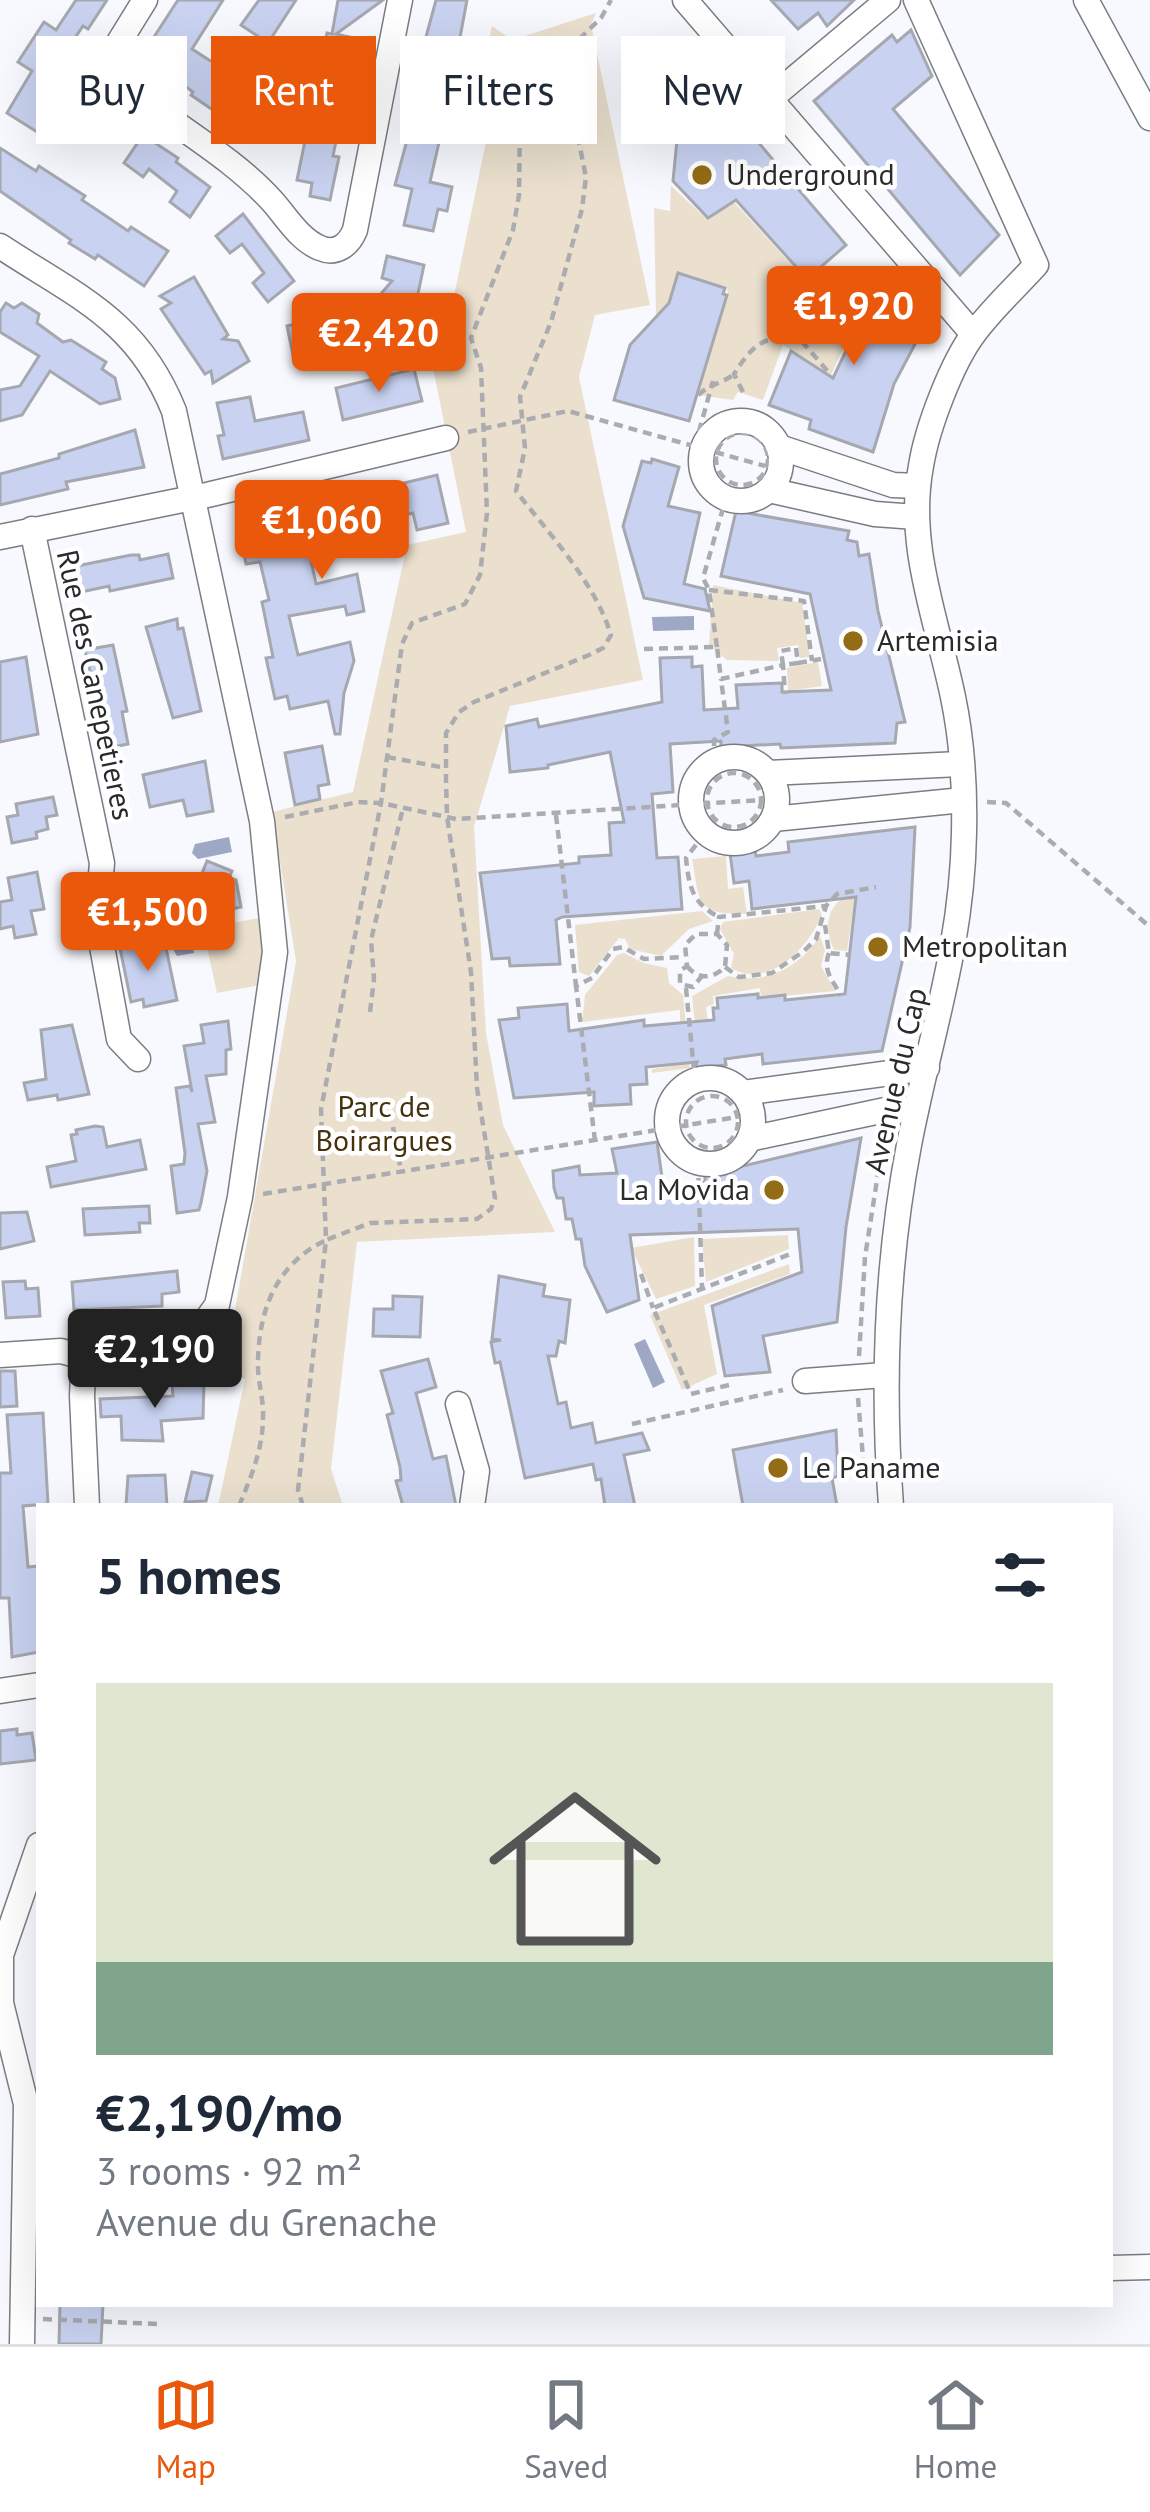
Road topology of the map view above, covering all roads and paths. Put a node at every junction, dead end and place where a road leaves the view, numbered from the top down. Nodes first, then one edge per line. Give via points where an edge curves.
1 (145, 0) edge
2 (400, 0) edge
3 (611, 0) edge
4 (685, 0) edge
5 (887, 0) edge
6 (916, 0) edge
7 (1086, 0) edge
8 (582, 36) edge
9 (716, 36) edge
10 (785, 86) edge
11 (785, 116) edge
12 (1150, 118) edge
13 (520, 144) edge
14 (579, 144) edge
15 (4, 256) edge
16 (973, 334) junction
17 (734, 374) junction
18 (831, 375) dead end
19 (713, 381) junction
20 (743, 392) dead end
21 (698, 394) dead end
22 (521, 421) junction
23 (484, 429) junction
24 (446, 438) joint
25 (705, 449) junction
26 (774, 468) junction
27 (918, 486) junction
28 (191, 498) junction
29 (726, 498) junction
30 (916, 517) junction
31 (32, 529) junction
32 (0, 537) edge
33 (709, 590) junction
34 (718, 647) junction
35 (644, 650) dead end
36 (821, 659) dead end
37 (812, 661) junction
38 (798, 663) junction
39 (783, 665) junction
40 (721, 679) junction
41 (785, 694) dead end
42 (387, 757) junction
43 (715, 761) junction
44 (960, 764) junction
45 (446, 768) junction
46 (768, 772) junction
47 (963, 800) junction
48 (381, 803) junction
49 (699, 804) junction
50 (770, 806) junction
51 (403, 808) junction
52 (556, 815) junction
53 (447, 817) junction
54 (262, 821) junction
55 (705, 833) junction
56 (876, 887) dead end
57 (826, 906) junction
58 (719, 917) junction
59 (824, 920) junction
60 (1150, 927) edge
61 (718, 934) junction
62 (829, 953) junction
63 (850, 955) dead end
64 (684, 957) junction
65 (687, 966) junction
66 (725, 967) junction
67 (702, 976) junction
68 (576, 986) junction
69 (686, 988) junction
70 (841, 996) dead end
71 (370, 1012) dead end
72 (138, 1059) dead end
73 (927, 1068) junction
74 (694, 1081) junction
75 (742, 1093) junction
76 (916, 1111) junction
77 (393, 1127) dead end
78 (668, 1128) junction
79 (742, 1136) junction
80 (595, 1141) junction
81 (490, 1156) junction
82 (698, 1163) junction
83 (401, 1171) junction
84 (323, 1185) junction
85 (240, 1196) junction
86 (326, 1240) junction
87 (793, 1253) dead end
88 (641, 1274) dead end
89 (702, 1291) junction
90 (653, 1308) junction
91 (0, 1355) edge
92 (90, 1359) junction
93 (884, 1375) junction
94 (805, 1381) joint
95 (729, 1385) dead end
96 (857, 1385) dead end
97 (458, 1404) dead end
98 (632, 1424) dead end
99 (864, 1466) dead end
100 (87, 1503) edge
101 (240, 1503) edge
102 (302, 1503) edge
103 (472, 1503) edge
104 (891, 1503) edge
105 (36, 1685) edge
106 (0, 1691) edge
107 (36, 1854) edge
108 (1150, 2267) edge
109 (1113, 2268) edge
110 (158, 2324) dead end
111 (23, 2331) edge

1 - 2 street via 111,55 112,74 243,174 307,241 335,251 356,230
3 - 8 path
4 - 9 street
5 - 10 street
6 - 16 street, Avenue du Cap via 1036,265
7 - 12 street
11 - 16 street
13 - 23 path via 513,230 472,338
14 - 22 path via 582,209 520,398
15 - 28 street via 132,338 174,411
16 - 27 street, Avenue du Cap via 938,412
17 - 18 path via 750,349 777,336 798,337
17 - 19 path
17 - 20 path
19 - 21 path
19 - 25 path
22 - 23 path
22 - 25 path via 568,411
22 - 45 path via 516,491 565,554 611,635 603,648 459,712 446,734
23 - 24 path
23 - 42 path via 480,574 465,604 412,623 397,665
24 - 28 street
25 - 26 path
25 - 26 path via 750,434 764,443
25 - 26 path via 730,483 749,485
25 - 26 street via 718,428 742,421 765,428
25 - 29 street via 703,472
26 - 27 street
26 - 29 street via 748,500
26 - 30 street via 875,514
27 - 30 street, Avenue du Cap
28 - 31 street
28 - 54 street
29 - 33 path via 703,578
30 - 44 street, Avenue du Cap
31 - 32 street
31 - 72 street, Rue des Canepetieres via 102,863 98,919 119,1039
33 - 34 path
33 - 37 path via 804,601
34 - 35 path
34 - 40 path
36 - 37 path
37 - 38 path
38 - 39 path
38 - 39 path via 796,648 781,651
39 - 40 path
39 - 41 path
40 - 43 path via 728,732 714,740
42 - 45 path
42 - 48 path
43 - 46 street via 743,757
43 - 49 street via 695,779
44 - 46 street
44 - 47 street, Avenue du Cap
45 - 53 path
46 - 50 street
47 - 50 street
47 - 60 path via 1006,803
47 - 73 street, Avenue du Cap via 953,962
48 - 51 path
48 - 54 path
48 - 84 path via 321,1109
49 - 50 path
49 - 50 path via 740,826
49 - 50 path via 732,773 749,778
49 - 52 path
49 - 55 street
50 - 55 street via 755,838 729,843
51 - 53 path
51 - 71 path via 371,940
52 - 53 path
52 - 68 path
53 - 81 path
54 - 85 street via 275,952
55 - 58 path via 686,858 688,879 692,897
56 - 57 path via 844,891
57 - 58 path
57 - 59 path
58 - 61 path
59 - 62 path
59 - 66 path via 816,939 772,973 739,976
61 - 64 path via 696,934
61 - 66 path via 728,945
62 - 63 path
62 - 70 path via 828,975
64 - 65 path
64 - 68 path via 644,959 622,946
65 - 67 path
65 - 69 path via 678,978
66 - 67 path
67 - 69 path
68 - 80 path
69 - 74 path
73 - 75 street
73 - 76 street, Avenue du Cap
74 - 75 street via 715,1078
74 - 78 street via 675,1096
75 - 79 street via 752,1114
76 - 79 street
76 - 93 street, Avenue du Cap
77 - 83 path
78 - 80 path
78 - 82 street via 678,1150
79 - 79 path via 735,1108 721,1096 703,1096 686,1116 700,1145 716,1148
79 - 82 street via 743,1149 723,1162
80 - 81 path
81 - 83 path
81 - 86 path via 495,1198 477,1219 370,1223
82 - 89 path
83 - 84 path
84 - 85 path
84 - 86 path
85 - 92 street via 217,1305 200,1329
86 - 101 path via 300,1253 268,1295 257,1463
86 - 102 path
87 - 89 path
88 - 90 path
89 - 90 path
90 - 95 path via 691,1394
91 - 92 street via 61,1351
92 - 100 street via 82,1396
93 - 94 street
93 - 104 street, Avenue du Cap
94 - 98 path
96 - 99 path
97 - 103 street via 476,1471
105 - 106 street
107 - 111 street via 1,1955 1,2003 26,2104
108 - 109 street
110 - 111 path

